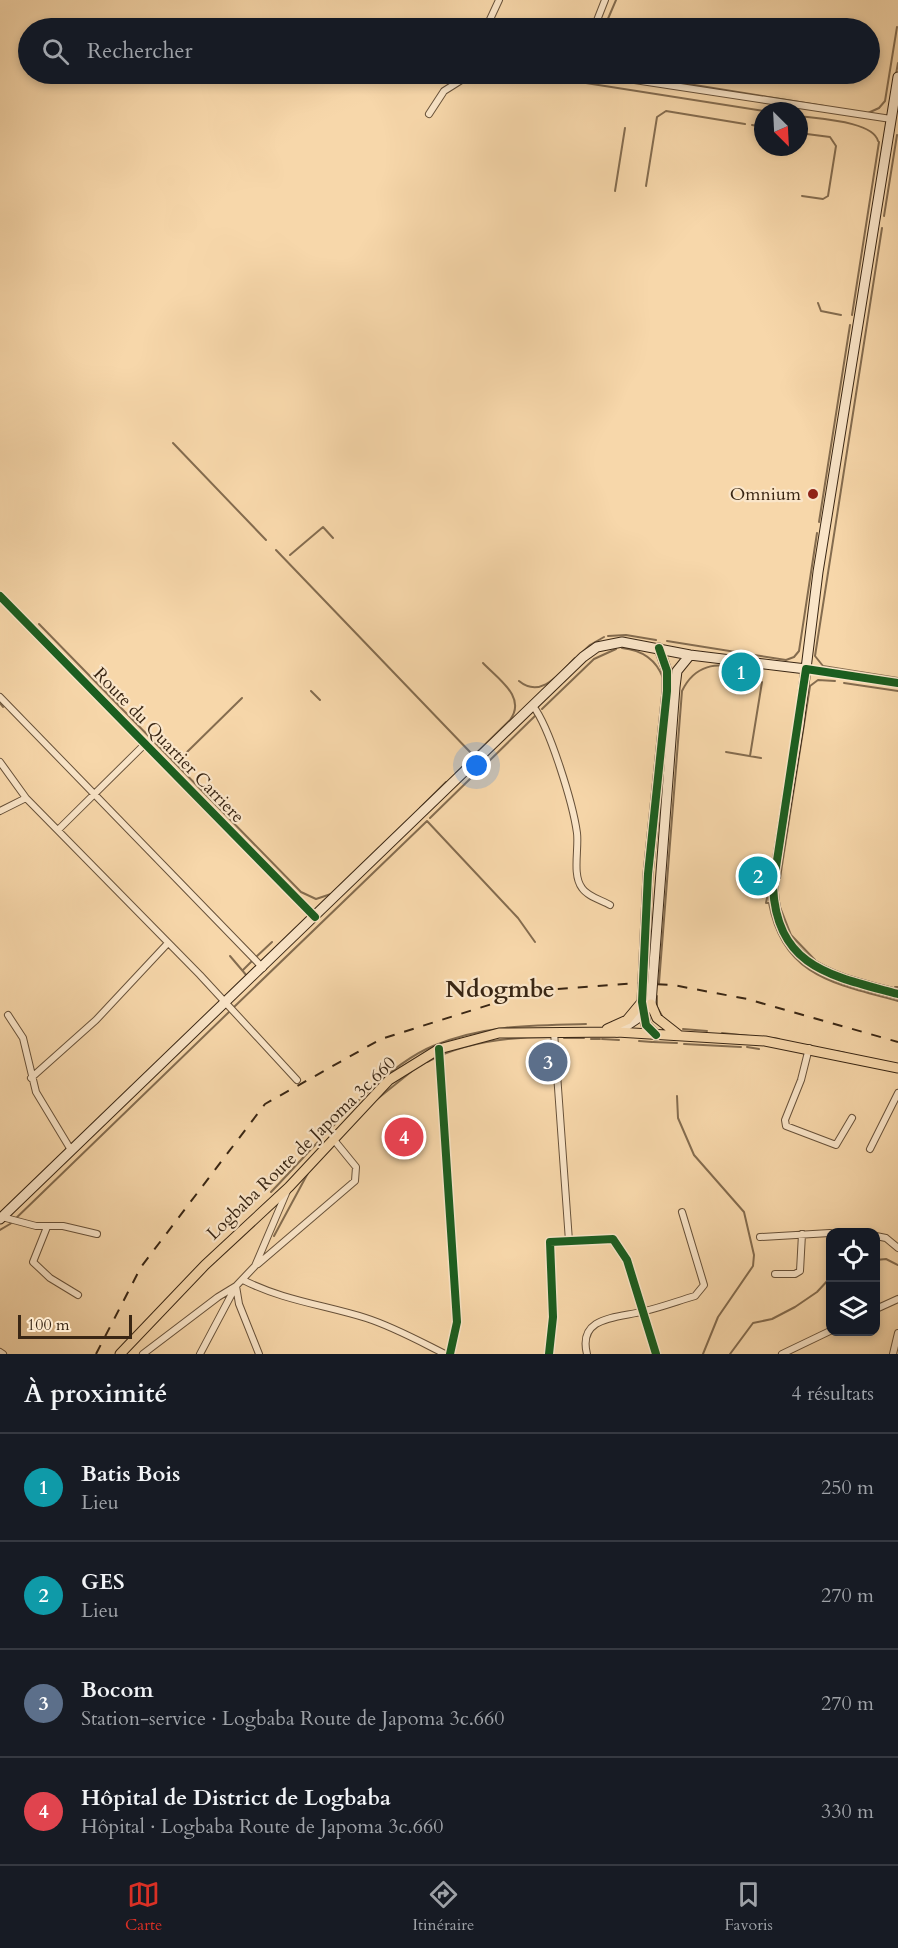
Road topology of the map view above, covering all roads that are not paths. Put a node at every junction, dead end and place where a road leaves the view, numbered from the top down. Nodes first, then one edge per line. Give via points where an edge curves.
1 (499, 0) edge
2 (605, 0) edge
3 (491, 18) edge
4 (598, 18) edge
5 (898, 77) edge
6 (456, 84) edge
7 (661, 84) edge
8 (429, 114) dead end
9 (891, 119) junction
10 (0, 596) edge
11 (659, 648) junction
12 (690, 654) junction
13 (806, 669) junction
14 (898, 683) edge
15 (0, 697) edge
16 (533, 706) junction
17 (145, 744) junction
18 (0, 762) edge
19 (96, 794) junction
20 (26, 798) junction
21 (0, 811) edge
22 (58, 830) junction
23 (610, 905) dead end
24 (315, 917) junction
25 (168, 943) junction
26 (263, 968) junction
27 (898, 994) edge
28 (646, 1003) junction
29 (226, 1004) junction
30 (643, 1014) junction
31 (8, 1015) dead end
32 (554, 1031) junction
33 (597, 1032) junction
34 (617, 1032) junction
35 (657, 1035) junction
36 (680, 1036) junction
37 (808, 1048) junction
38 (439, 1049) junction
39 (898, 1068) edge
40 (31, 1078) junction
41 (297, 1080) dead end
42 (898, 1093) edge
43 (852, 1118) dead end
44 (334, 1140) junction
45 (870, 1149) dead end
46 (71, 1150) junction
47 (289, 1187) junction
48 (682, 1212) dead end
49 (1, 1218) edge
50 (47, 1227) junction
51 (826, 1233) edge
52 (97, 1234) dead end
53 (802, 1234) junction
54 (760, 1237) dead end
55 (880, 1237) edge
56 (569, 1241) junction
57 (898, 1248) edge
58 (255, 1266) junction
59 (775, 1274) dead end
60 (243, 1280) junction
61 (236, 1286) junction
62 (78, 1294) dead end
63 (898, 1299) edge
64 (880, 1307) edge
65 (644, 1312) junction
66 (826, 1333) edge
67 (898, 1333) edge
68 (120, 1354) edge
69 (143, 1354) edge
70 (200, 1354) edge
71 (259, 1354) edge
72 (445, 1354) edge
73 (450, 1354) edge
74 (549, 1354) edge
75 (587, 1354) edge
76 (656, 1354) edge
77 (782, 1354) edge
78 (893, 1354) edge

1 - 3 street
2 - 4 street
5 - 9 main road
6 - 8 street via 444,92
7 - 9 street
9 - 13 main road
10 - 17 street, Route du Quartier Carriere
11 - 12 main road
11 - 16 main road via 622,642 597,647
11 - 28 main road via 667,671 667,691 648,874
12 - 13 main road
12 - 28 main road via 677,671
13 - 14 street
13 - 27 main road via 774,873 774,906 780,928 805,961 821,971
15 - 19 street
16 - 23 street via 546,727 574,816 578,882 586,892
16 - 24 main road
17 - 19 street
17 - 24 street, Route du Quartier Carriere
18 - 20 street
19 - 22 street
19 - 26 street
20 - 21 street
20 - 22 street
22 - 25 street
24 - 26 main road
25 - 29 street
25 - 40 street via 96,1020
26 - 29 main road
28 - 30 main road
28 - 33 main road via 627,1020
28 - 36 main road via 657,1018
29 - 41 street
29 - 46 main road
30 - 34 main road
30 - 35 main road via 646,1025
31 - 40 street via 23,1038
32 - 33 main road, Logbaba Route de Japoma 3c.660
32 - 38 main road, Logbaba Route de Japoma 3c.660 via 499,1033
32 - 56 street
33 - 34 main road, Logbaba Route de Japoma 3c.660
34 - 35 main road, Logbaba Route de Japoma 3c.660
35 - 36 main road, Logbaba Route de Japoma 3c.660
36 - 37 main road, Logbaba Route de Japoma 3c.660
37 - 39 main road, Logbaba Route de Japoma 3c.660
37 - 43 street via 786,1126 836,1146
38 - 44 main road, Logbaba Route de Japoma 3c.660 via 389,1080
38 - 73 street via 457,1322
40 - 46 street
42 - 45 street
44 - 47 main road, Logbaba Route de Japoma 3c.660
44 - 58 street via 356,1167 355,1181
46 - 49 main road
47 - 58 street
47 - 68 main road, Logbaba Route de Japoma 3c.660 via 205,1265
48 - 65 street via 704,1285 695,1296
49 - 50 street
50 - 52 street via 73,1227
50 - 62 street via 34,1265
51 - 53 street
53 - 54 street
53 - 59 street via 800,1271
55 - 57 street
56 - 65 street via 613,1239 627,1260
56 - 74 street via 550,1242 553,1317
58 - 60 street
60 - 61 street
60 - 72 street via 272,1293 398,1330
61 - 69 street
61 - 70 street
61 - 71 street via 238,1304
63 - 64 street
65 - 75 street via 609,1318 594,1325 587,1334
65 - 76 street
66 - 77 street
67 - 78 street

